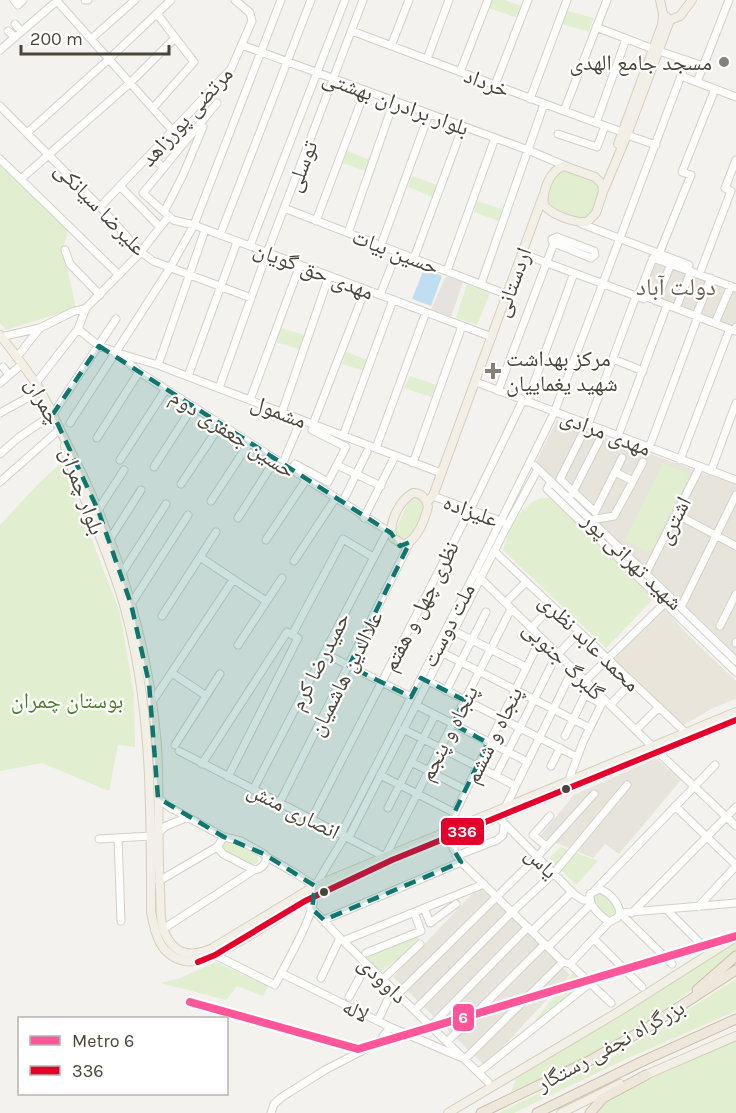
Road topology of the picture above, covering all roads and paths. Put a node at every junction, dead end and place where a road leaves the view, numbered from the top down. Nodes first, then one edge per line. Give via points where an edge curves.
1 (14, 0) edge
2 (23, 0) edge
3 (57, 0) edge
4 (135, 0) edge
5 (171, 0) edge
6 (235, 0) edge
7 (281, 0) edge
8 (311, 0) edge
9 (345, 0) edge
10 (363, 0) edge
11 (409, 0) edge
12 (449, 0) edge
13 (488, 0) edge
14 (528, 0) edge
15 (567, 0) edge
16 (607, 0) edge
17 (660, 0) edge
18 (692, 0) edge
19 (729, 0) edge
20 (246, 4) edge
21 (157, 14) junction
22 (666, 17) junction
23 (15, 24) dead end
24 (596, 27) junction
25 (8, 31) dead end
26 (21, 31) junction
27 (352, 31) junction
28 (15, 38) junction
29 (176, 38) junction
30 (91, 39) junction
31 (626, 39) junction
32 (242, 45) junction
33 (391, 46) junction
34 (0, 50) edge
35 (656, 50) junction
36 (261, 53) junction
37 (109, 59) junction
38 (427, 59) junction
39 (687, 60) junction
40 (288, 62) junction
41 (703, 66) junction
42 (460, 72) junction
43 (318, 74) junction
44 (681, 76) junction
45 (334, 79) junction
46 (697, 82) junction
47 (130, 83) junction
48 (495, 85) junction
49 (715, 89) junction
50 (365, 91) junction
51 (736, 97) edge
52 (530, 99) junction
53 (394, 101) junction
54 (217, 103) dead end
55 (544, 104) junction
56 (0, 106) edge
57 (153, 108) junction
58 (564, 111) junction
59 (6, 113) junction
60 (429, 114) junction
61 (206, 117) junction
62 (0, 119) edge
63 (596, 123) junction
64 (463, 126) junction
65 (605, 126) junction
66 (173, 131) junction
67 (27, 133) junction
68 (625, 133) junction
69 (558, 134) dead end
70 (495, 138) junction
71 (656, 145) junction
72 (528, 150) junction
73 (49, 156) junction
74 (151, 156) junction
75 (0, 159) edge
76 (551, 159) junction
77 (736, 160) edge
78 (568, 167) junction
79 (164, 168) junction
80 (556, 169) junction
81 (595, 177) junction
82 (21, 179) junction
83 (121, 187) junction
84 (603, 192) junction
85 (543, 196) junction
86 (100, 207) junction
87 (284, 208) junction
88 (551, 212) junction
89 (166, 214) junction
90 (316, 221) junction
91 (579, 222) junction
92 (194, 225) junction
93 (533, 226) junction
94 (160, 227) junction
95 (206, 230) junction
96 (348, 232) junction
97 (220, 235) junction
98 (621, 239) junction
99 (237, 242) junction
100 (554, 243) junction
101 (381, 245) junction
102 (250, 246) junction
103 (65, 250) dead end
104 (142, 250) junction
105 (397, 252) junction
106 (267, 253) junction
107 (523, 254) junction
108 (659, 254) junction
109 (414, 258) junction
110 (546, 263) junction
111 (671, 264) junction
112 (300, 265) junction
113 (170, 268) junction
114 (696, 270) junction
115 (447, 271) junction
116 (574, 273) junction
117 (119, 275) junction
118 (190, 275) junction
119 (329, 276) junction
120 (711, 278) junction
121 (481, 284) junction
122 (603, 284) junction
123 (734, 286) edge
124 (220, 287) junction
125 (365, 290) junction
126 (508, 294) junction
127 (100, 295) junction
128 (380, 295) junction
129 (636, 296) junction
130 (251, 298) junction
131 (393, 300) junction
132 (656, 301) junction
133 (86, 308) junction
134 (666, 308) junction
135 (676, 308) junction
136 (426, 312) junction
137 (696, 317) junction
138 (116, 319) dead end
139 (715, 323) junction
140 (462, 326) junction
141 (40, 328) junction
142 (78, 329) junction
143 (734, 331) edge
144 (0, 336) edge
145 (492, 337) junction
146 (99, 346) junction
147 (116, 352) junction
148 (612, 359) junction
149 (19, 361) junction
150 (158, 365) junction
151 (3, 367) dead end
152 (643, 370) junction
153 (139, 372) junction
154 (9, 375) junction
155 (188, 376) junction
156 (476, 382) junction
157 (0, 383) edge
158 (38, 387) junction
159 (219, 388) junction
160 (166, 389) junction
161 (498, 391) junction
162 (250, 400) junction
163 (525, 401) junction
164 (736, 403) edge
165 (193, 406) junction
166 (282, 412) junction
167 (554, 412) junction
168 (0, 413) edge
169 (53, 414) junction
170 (301, 420) junction
171 (70, 423) dead end
172 (221, 424) junction
173 (588, 425) junction
174 (313, 427) junction
175 (62, 433) junction
176 (582, 435) dead end
177 (343, 436) junction
178 (618, 436) junction
179 (97, 438) dead end
180 (599, 441) dead end
181 (249, 443) junction
182 (376, 448) junction
183 (649, 448) junction
184 (367, 452) dead end
185 (0, 454) edge
186 (395, 456) junction
187 (622, 458) dead end
188 (120, 460) dead end
189 (275, 460) junction
190 (680, 460) junction
191 (413, 462) junction
192 (530, 462) junction
193 (643, 462) dead end
194 (295, 464) dead end
195 (282, 465) junction
196 (337, 465) junction
197 (154, 467) dead end
198 (700, 467) junction
199 (538, 469) junction
200 (124, 470) dead end
201 (711, 471) junction
202 (615, 472) junction
203 (441, 473) junction
204 (357, 474) junction
205 (306, 480) junction
206 (736, 480) edge
207 (551, 481) junction
208 (633, 481) junction
209 (0, 482) edge
210 (181, 484) dead end
211 (381, 486) junction
212 (141, 490) dead end
213 (573, 491) junction
214 (736, 495) edge
215 (345, 497) dead end
216 (335, 499) junction
217 (430, 499) junction
218 (569, 499) junction
219 (211, 501) dead end
220 (166, 504) dead end
221 (98, 510) junction
222 (470, 510) junction
223 (676, 514) junction
224 (188, 516) dead end
225 (238, 518) dead end
226 (364, 518) junction
227 (591, 520) junction
228 (505, 522) junction
229 (216, 532) dead end
230 (389, 533) junction
231 (716, 535) junction
232 (110, 539) junction
233 (266, 540) dead end
234 (410, 542) junction
235 (736, 546) edge
236 (495, 551) junction
237 (200, 557) junction
238 (373, 557) junction
239 (294, 561) dead end
240 (122, 573) junction
241 (646, 573) junction
242 (478, 576) junction
243 (282, 578) dead end
244 (233, 580) junction
245 (526, 582) junction
246 (736, 594) edge
247 (670, 597) junction
248 (509, 599) dead end
249 (266, 601) junction
250 (664, 603) junction
251 (131, 604) junction
252 (552, 606) junction
253 (681, 607) junction
254 (512, 609) junction
255 (486, 612) dead end
256 (162, 616) dead end
257 (534, 625) dead end
258 (720, 626) dead end
259 (454, 632) junction
260 (579, 632) junction
261 (522, 636) dead end
262 (295, 637) junction
263 (472, 640) junction
264 (540, 641) junction
265 (238, 645) dead end
266 (490, 649) junction
267 (561, 651) dead end
268 (324, 653) junction
269 (443, 653) junction
270 (608, 659) junction
271 (736, 661) edge
272 (461, 663) junction
273 (349, 666) junction
274 (551, 666) dead end
275 (526, 667) junction
276 (573, 669) junction
277 (479, 672) junction
278 (736, 672) edge
279 (172, 673) junction
280 (220, 674) dead end
281 (588, 678) dead end
282 (425, 680) junction
283 (381, 681) junction
284 (632, 682) junction
285 (515, 690) junction
286 (446, 691) junction
287 (205, 695) junction
288 (411, 697) junction
289 (465, 700) junction
290 (534, 700) junction
291 (152, 702) junction
292 (603, 702) junction
293 (613, 702) dead end
294 (416, 705) junction
295 (658, 707) junction
296 (554, 709) junction
297 (736, 712) edge
298 (435, 715) junction
299 (501, 718) junction
300 (573, 720) junction
301 (736, 720) edge
302 (453, 724) junction
303 (520, 727) junction
304 (639, 727) dead end
305 (590, 728) junction
306 (403, 729) junction
307 (685, 732) junction
308 (565, 736) dead end
309 (540, 737) junction
310 (423, 739) junction
311 (488, 743) junction
312 (441, 747) junction
313 (560, 748) junction
314 (655, 749) junction
315 (507, 752) junction
316 (577, 757) junction
317 (411, 762) junction
318 (528, 762) junction
319 (202, 764) junction
320 (715, 765) dead end
321 (477, 766) junction
322 (551, 766) dead end
323 (429, 771) junction
324 (572, 771) junction
325 (380, 775) junction
326 (495, 775) junction
327 (583, 776) junction
328 (228, 777) junction
329 (568, 782) junction
330 (400, 784) junction
331 (627, 785) dead end
332 (516, 786) junction
333 (694, 786) junction
334 (466, 789) junction
335 (253, 790) junction
336 (417, 793) junction
337 (594, 794) dead end
338 (158, 798) junction
339 (279, 804) junction
340 (506, 806) junction
341 (675, 806) junction
342 (736, 807) edge
343 (388, 808) dead end
344 (455, 813) junction
345 (550, 816) dead end
346 (188, 817) junction
347 (726, 817) junction
348 (310, 820) junction
349 (501, 820) junction
350 (736, 826) edge
351 (155, 834) junction
352 (446, 835) junction
353 (345, 836) junction
354 (224, 837) junction
355 (707, 837) junction
356 (118, 838) junction
357 (99, 839) dead end
358 (546, 846) junction
359 (217, 847) junction
360 (537, 856) junction
361 (267, 857) junction
362 (385, 857) junction
363 (459, 859) junction
364 (736, 866) edge
365 (254, 870) junction
366 (554, 873) junction
367 (159, 881) junction
368 (484, 884) junction
369 (316, 890) junction
370 (595, 891) junction
371 (572, 892) junction
372 (496, 896) junction
373 (305, 901) junction
374 (590, 902) junction
375 (736, 903) edge
376 (456, 904) dead end
377 (698, 907) junction
378 (424, 908) junction
379 (312, 909) junction
380 (667, 910) junction
381 (414, 912) junction
382 (512, 912) junction
383 (620, 913) junction
384 (632, 913) junction
385 (324, 920) junction
386 (121, 921) dead end
387 (609, 922) junction
388 (163, 929) junction
389 (530, 929) junction
390 (736, 937) edge
391 (594, 939) junction
392 (342, 940) junction
393 (420, 944) dead end
394 (701, 944) dead end
395 (547, 946) junction
396 (213, 952) junction
397 (366, 953) dead end
398 (736, 956) edge
399 (199, 958) junction
400 (567, 963) junction
401 (367, 964) junction
402 (672, 964) dead end
403 (736, 970) edge
404 (281, 973) junction
405 (321, 978) dead end
406 (383, 979) junction
407 (590, 983) junction
408 (642, 987) dead end
409 (396, 992) junction
410 (349, 998) dead end
411 (611, 1003) dead end
412 (415, 1010) junction
413 (675, 1010) junction
414 (380, 1016) dead end
415 (736, 1019) edge
416 (431, 1026) junction
417 (390, 1027) junction
418 (736, 1036) edge
419 (447, 1042) junction
420 (465, 1059) junction
421 (479, 1072) junction
422 (646, 1075) junction
423 (488, 1082) dead end
424 (271, 1113) edge
425 (448, 1113) edge
426 (481, 1113) edge
427 (537, 1113) edge
428 (561, 1113) edge
429 (590, 1113) edge

1 - 2 street via 18,5
3 - 26 street
3 - 30 street
4 - 30 street
5 - 21 street
6 - 20 street
7 - 36 street
8 - 40 street
9 - 43 street
10 - 27 street, توسلی
11 - 33 street
12 - 38 street
13 - 42 street
14 - 48 street
15 - 52 street
16 - 24 street
17 - 22 main road
18 - 22 main road via 680,16
19 - 41 street
20 - 32 street, مرتضی پورزاهد via 252,21
21 - 29 street
21 - 37 street
22 - 35 main road
23 - 26 street
24 - 31 street
24 - 58 street
25 - 28 street
26 - 28 street
27 - 33 street, خرداد
27 - 45 street, توسلی
28 - 34 street
29 - 47 street
29 - 57 street via 194,62
30 - 37 street
31 - 35 street
31 - 63 street
32 - 36 street, بلوار برادران بهشتی
32 - 66 street, مرتضی پورزاهد via 231,69
33 - 38 street, خرداد
35 - 39 street
35 - 68 main road
36 - 40 street, بلوار برادران بهشتی
36 - 92 street
37 - 47 street
37 - 67 street
38 - 42 street, خرداد
39 - 41 street
39 - 44 street, ملت دوست
40 - 43 street, بلوار برادران بهشتی
40 - 97 street
41 - 46 street
42 - 48 street, خرداد
43 - 45 street, بلوار برادران بهشتی
43 - 102 street
44 - 46 street
44 - 71 street, ملت دوست
45 - 50 street, بلوار برادران بهشتی
45 - 87 street, توسلی
46 - 49 street
47 - 57 street
47 - 73 street
48 - 52 street, خرداد
49 - 51 street
49 - 108 street via 682,172 690,175
50 - 53 street, بلوار برادران بهشتی
50 - 90 street
52 - 55 street, خرداد
53 - 60 street, بلوار برادران بهشتی
53 - 96 street
54 - 61 street
55 - 58 street, خرداد
55 - 72 street
56 - 59 street, علیرضا سیانکی
57 - 66 street
58 - 63 street, خرداد
59 - 62 street
59 - 67 street, علیرضا سیانکی
60 - 64 street, بلوار برادران بهشتی
60 - 101 street
61 - 79 street
61 - 89 street
63 - 65 street, خرداد
64 - 70 street, بلوار برادران بهشتی
64 - 109 street
65 - 68 street, خرداد
65 - 69 street via 597,147
66 - 74 street, مرتضی پورزاهد
67 - 73 street, علیرضا سیانکی
68 - 71 street, خرداد
68 - 81 main road via 608,169 603,176
68 - 84 main road
70 - 72 street, بلوار برادران بهشتی
70 - 115 street
71 - 98 street, ملت دوست
72 - 76 street, بلوار برادران بهشتی
72 - 121 street
73 - 82 street
73 - 86 street, علیرضا سیانکی
74 - 79 street
74 - 83 street, مرتضی پورزاهد
75 - 82 street
76 - 78 street, بلوار برادران بهشتی
76 - 80 street
77 - 114 street via 725,188 731,191
78 - 80 main road
78 - 81 main road
79 - 89 street, مهدی حق گویان via 143,193
80 - 85 main road
81 - 84 main road via 602,183
82 - 117 street
83 - 86 street, مرتضی پورزاهد
83 - 94 street
84 - 91 main road via 593,217
85 - 88 main road via 544,205
85 - 93 main road, اردستانی
86 - 104 street, علیرضا سیانکی
87 - 90 street, حسین بیات
87 - 106 street, توسلی
88 - 91 main road
88 - 93 main road
89 - 92 street, مهدی حق گویان via 173,220
89 - 94 street
90 - 96 street, حسین بیات
91 - 98 street
92 - 95 street, مهدی حق گویان
92 - 113 street
93 - 107 main road, اردستانی
94 - 104 street
95 - 97 street, مهدی حق گویان
95 - 118 street
96 - 101 street, حسین بیات
97 - 99 street, مهدی حق گویان
98 - 108 street
98 - 122 street, ملت دوست
99 - 102 street, مهدی حق گویان
99 - 124 street
100 - 100 street via 591,258 595,255 594,251 557,237 552,239
100 - 110 street
101 - 105 street, حسین بیات
102 - 106 street, مهدی حق گویان
103 - 127 street via 70,264
104 - 113 street, علیرضا سیانکی via 153,261
104 - 117 street
105 - 109 street, حسین بیات
105 - 128 street
106 - 112 street, مهدی حق گویان
106 - 130 street, توسلی
107 - 110 street
107 - 126 main road, اردستانی
108 - 114 street
109 - 115 street, حسین بیات
110 - 116 street
110 - 161 street
111 - 114 street
111 - 132 street
111 - 132 street via 653,258 639,294
112 - 119 street, مهدی حق گویان
112 - 162 street
113 - 118 street, علیرضا سیانکی
113 - 147 street
114 - 120 street
114 - 123 street
114 - 135 street
115 - 121 street, حسین بیات
116 - 122 street
116 - 163 street, نظری چهل و هفتم
117 - 127 street
118 - 124 street, علیرضا سیانکی
118 - 150 street
119 - 125 street, مهدی حق گویان
119 - 166 street
120 - 123 street
120 - 137 street
121 - 126 street, حسین بیات
122 - 129 street
122 - 167 street, ملت دوست
123 - 139 street
124 - 130 street, علیرضا سیانکی
124 - 155 street
125 - 128 street, مهدی حق گویان
125 - 174 street
126 - 145 main road, اردستانی
127 - 133 street
128 - 131 street, مهدی حق گویان
129 - 134 street
129 - 148 street
130 - 159 street, توسلی
131 - 136 street, مهدی حق گویان
131 - 177 street
132 - 135 street
133 - 141 street
133 - 142 street
134 - 137 street
134 - 152 street
135 - 137 street
136 - 140 street, مهدی حق گویان
136 - 182 street
137 - 139 street
137 - 143 street
137 - 183 street
138 - 146 street
139 - 143 street
140 - 145 street, مهدی حق گویان
140 - 191 street
141 - 144 street
141 - 149 street
142 - 146 street, حسین جعفری دوم
142 - 158 street
143 - 190 street
144 - 149 main road, چمران
145 - 156 main road, اردستانی
146 - 147 street, حسین جعفری دوم
146 - 169 street
147 - 150 street, مشمول
147 - 153 street, حسین جعفری دوم
147 - 171 street
148 - 152 street
148 - 173 street
149 - 154 street
149 - 158 main road, چمران
150 - 155 street, مشمول
151 - 154 street
152 - 178 street
153 - 160 street, حسین جعفری دوم
153 - 179 street
154 - 157 street
155 - 159 street, مشمول
156 - 161 street, مهدی مرادی
156 - 203 main road, اردستانی
158 - 168 street
158 - 169 main road, چمران
159 - 162 street, مشمول
160 - 165 street, حسین جعفری دوم
160 - 188 street
161 - 163 street, مهدی مرادی
162 - 166 street, مشمول
163 - 167 street, مهدی مرادی
163 - 222 street, نظری چهل و هفتم
164 - 201 street
165 - 172 street, حسین جعفری دوم
165 - 197 street
166 - 170 street, مشمول
167 - 173 street, مهدی مرادی
167 - 192 street, ملت دوست
169 - 175 main road, چمران
169 - 185 street
170 - 174 street, مشمول
170 - 195 street
172 - 181 street, حسین جعفری دوم
172 - 210 street
173 - 178 street, مهدی مرادی
174 - 177 street, مشمول
174 - 196 street via 346,447
175 - 209 street
175 - 221 main road, بلوار چمران
175 - 351 main road, بلوار چمران via 132,638 141,682
176 - 213 street via 560,479
177 - 182 street, مشمول
178 - 183 street, مهدی مرادی
180 - 213 street
181 - 189 street, حسین جعفری دوم
181 - 219 street
182 - 186 street, مشمول
183 - 190 street, مهدی مرادی
184 - 204 street
186 - 191 street, مشمول
186 - 211 street
187 - 202 street
189 - 195 street, حسین جعفری دوم
189 - 225 street
190 - 198 street, مهدی مرادی
191 - 203 street, مشمول
192 - 199 street, شهید تهرانی پور
192 - 228 street, ملت دوست
193 - 208 street
194 - 196 street via 328,482
195 - 205 street, حسین جعفری دوم
196 - 204 street
198 - 201 street, مهدی مرادی
198 - 223 street, اشتری
199 - 207 street, شهید تهرانی پور
199 - 228 street, ملت دوست
200 - 221 street
201 - 206 street, مهدی مرادی
202 - 208 street
202 - 213 street via 595,512
203 - 217 main road, اردستانی
204 - 211 street
204 - 215 street
205 - 216 street, حسین جعفری دوم
205 - 233 street
207 - 218 street, شهید تهرانی پور
207 - 250 street via 546,489
208 - 227 street via 614,516
211 - 226 street
212 - 232 street
213 - 218 street
214 - 231 street
216 - 226 street, حسین جعفری دوم
216 - 239 street
217 - 222 street, علیزاده
217 - 230 main road via 418,493 407,497
217 - 234 main road, اردستانی via 425,517
218 - 227 street, شهید تهرانی پور
220 - 240 street
221 - 232 main road, بلوار چمران
222 - 228 street, علیزاده
222 - 283 street, نظری چهل و هفتم
223 - 231 street
223 - 241 street, اشتری
224 - 251 street
226 - 230 street, حسین جعفری دوم
227 - 241 street, شهید تهرانی پور
228 - 236 street, ملت دوست
228 - 242 street, ملت دوست
229 - 237 street
230 - 234 main road via 397,542
230 - 238 street, حمیدرضا کرم
231 - 235 street
231 - 253 street
232 - 240 main road, بلوار چمران
234 - 273 street, علاالدین هاشمیان
236 - 242 street, ملت دوست
236 - 245 street, محمد عابد نظری
237 - 244 street
237 - 256 street
238 - 262 street via 343,539
238 - 268 street, حمیدرضا کرم
240 - 251 main road, بلوار چمران
241 - 247 street, شهید تهرانی پور
242 - 254 street, گلبرگ جنوبی
242 - 259 street, ملت دوست
242 - 282 street, ملت دوست
243 - 249 street
244 - 249 street
244 - 279 street
245 - 248 street
245 - 252 street, محمد عابد نظری
246 - 258 street
247 - 250 street
247 - 253 street, شهید تهرانی پور
249 - 265 street
250 - 270 street
250 - 278 street
251 - 291 main road, بلوار چمران
252 - 257 street
252 - 260 street, محمد عابد نظری
253 - 271 street, شهید تهرانی پور
254 - 264 street, گلبرگ جنوبی
254 - 266 street, پنجاه و پنجم
255 - 263 street
259 - 263 street
259 - 269 street, ملت دوست
260 - 267 street
260 - 270 street, محمد عابد نظری
261 - 264 street
262 - 319 street via 287,632
262 - 328 street
263 - 266 street
263 - 272 street
264 - 275 street, پنجاه و ششم
264 - 276 street, گلبرگ جنوبی
266 - 275 street
266 - 277 street, پنجاه و پنجم
268 - 273 street
268 - 335 street, حمیدرضا کرم
269 - 272 street
269 - 282 street, ملت دوست
270 - 281 street
270 - 284 street, محمد عابد نظری
272 - 277 street
272 - 286 street
273 - 283 street
273 - 339 street, علاالدین هاشمیان
274 - 290 street
275 - 285 street, پنجاه و ششم
276 - 292 street, گلبرگ جنوبی
276 - 296 street
277 - 285 street
277 - 289 street, پنجاه و پنجم
279 - 287 street
279 - 291 street
280 - 287 street
282 - 286 street
282 - 288 street, ملت دوست
282 - 294 street, ملت دوست
283 - 288 street
283 - 348 street, نظری چهل و هفتم
284 - 293 street
284 - 295 street, محمد عابد نظری
285 - 290 street
285 - 299 street, پنجاه و ششم
286 - 289 street
287 - 319 street, انصاری منش via 177,748
288 - 353 street, ملت دوست via 342,832
289 - 299 street
289 - 302 street, پنجاه و پنجم
290 - 296 street
290 - 303 street
291 - 338 main road, بلوار چمران
292 - 300 street via 585,695
292 - 305 street
292 - 314 street, گلبرگ جنوبی
294 - 298 street
294 - 306 street, ملت دوست
295 - 304 street
295 - 307 street, محمد عابد نظری
296 - 300 street
296 - 309 street
297 - 307 main road
298 - 302 street
298 - 310 street
299 - 303 street
299 - 311 street, پنجاه و ششم
300 - 305 street
300 - 308 street
301 - 314 main road
302 - 311 street
302 - 312 street, پنجاه و پنجم
303 - 309 street
303 - 315 street
305 - 316 street
306 - 310 street
306 - 325 street, ملت دوست
307 - 314 main road
309 - 313 street
309 - 318 street
310 - 312 street
310 - 317 street
311 - 315 street
311 - 321 street, پنجاه و ششم
312 - 321 street
312 - 323 street, پنجاه و پنجم
313 - 316 street
313 - 322 street
314 - 327 main road
314 - 333 street, گلبرگ جنوبی
314 - 349 main road
315 - 318 street
315 - 326 street
316 - 324 street
317 - 323 street
317 - 330 street
318 - 332 street
319 - 328 street, انصاری منش
320 - 333 street
321 - 326 street
321 - 334 street, پنجاه و ششم
323 - 334 street
323 - 336 street, پنجاه و پنجم
324 - 327 street
324 - 329 street
325 - 330 street
325 - 353 street, ملت دوست via 350,835
326 - 332 street
327 - 329 main road
328 - 335 street, انصاری منش
329 - 340 main road
330 - 336 street
330 - 343 street
331 - 366 street
332 - 340 street
333 - 341 street
333 - 347 street, گلبرگ جنوبی
334 - 344 street, پنجاه و ششم
335 - 339 street, انصاری منش
336 - 344 street
336 - 362 street, پنجاه و پنجم
337 - 358 street
338 - 346 street
338 - 351 main road, بلوار چمران
339 - 348 street, انصاری منش
340 - 352 main road
341 - 355 street
341 - 370 street
342 - 347 street
344 - 352 street, پنجاه و ششم
345 - 358 street via 533,835
346 - 351 street
346 - 354 street
347 - 350 street, گلبرگ جنوبی
347 - 355 street
348 - 353 street, انصاری منش
349 - 352 main road
349 - 360 street, یاس
349 - 363 street via 503,835
351 - 356 street
351 - 367 main road, بلوار چمران
351 - 399 main road, بلوار چمران via 151,912 155,932 165,951 175,958
352 - 362 main road
352 - 363 street
352 - 369 main road
353 - 362 street, انصاری منش
353 - 369 street
354 - 359 street
354 - 361 street via 241,841
355 - 364 street
355 - 384 street
356 - 357 street
356 - 386 street
358 - 360 street
359 - 365 street
359 - 367 street
360 - 366 street, یاس
360 - 372 street
361 - 365 street via 262,868
361 - 369 street
362 - 369 main road
363 - 368 street
363 - 385 street
364 - 377 street
365 - 388 street
366 - 371 street, یاس
366 - 382 street
367 - 388 main road, بلوار چمران
368 - 372 street
368 - 378 street
369 - 373 main road
369 - 379 street
369 - 396 main road
370 - 374 street via 590,894
370 - 383 street via 603,890 619,906
371 - 374 street, یاس
371 - 389 street
372 - 382 street
372 - 409 street
373 - 379 street, داوودی
373 - 396 main road
374 - 387 street
374 - 395 street
375 - 377 street
376 - 378 street via 430,923
377 - 380 street
378 - 381 street
379 - 385 street, داوودی
379 - 404 street
380 - 384 street
380 - 394 street
381 - 392 street
381 - 397 street via 420,931
382 - 389 street
382 - 412 street
383 - 384 street
383 - 387 street
383 - 402 street
385 - 392 street, داوودی
387 - 391 street
388 - 399 main road via 177,949
389 - 395 street
389 - 416 street
390 - 425 main road
391 - 400 street
391 - 408 street
392 - 401 street, داوودی
392 - 405 street
393 - 406 street
395 - 400 street
395 - 419 street
396 - 399 main road
396 - 404 street via 275,985
398 - 413 highway
400 - 407 street
400 - 420 street
401 - 406 street, داوودی
401 - 410 street
403 - 413 highway, بزرگراه نجفی رستگار
404 - 417 street, لاله
406 - 409 street, داوودی
407 - 411 street
407 - 421 street
409 - 412 street, داوودی
409 - 414 street
412 - 416 street, داوودی
413 - 426 highway, بزرگراه نجفی رستگار via 591,1060
415 - 427 highway, بزرگراه نجفی رستگار
416 - 419 street, داوودی
417 - 420 street, لاله
417 - 424 street via 379,1042 282,1097
418 - 422 main road
419 - 420 street, داوودی
420 - 421 street, داوودی
421 - 423 street, داوودی
422 - 428 main road
422 - 429 highway via 603,1098

